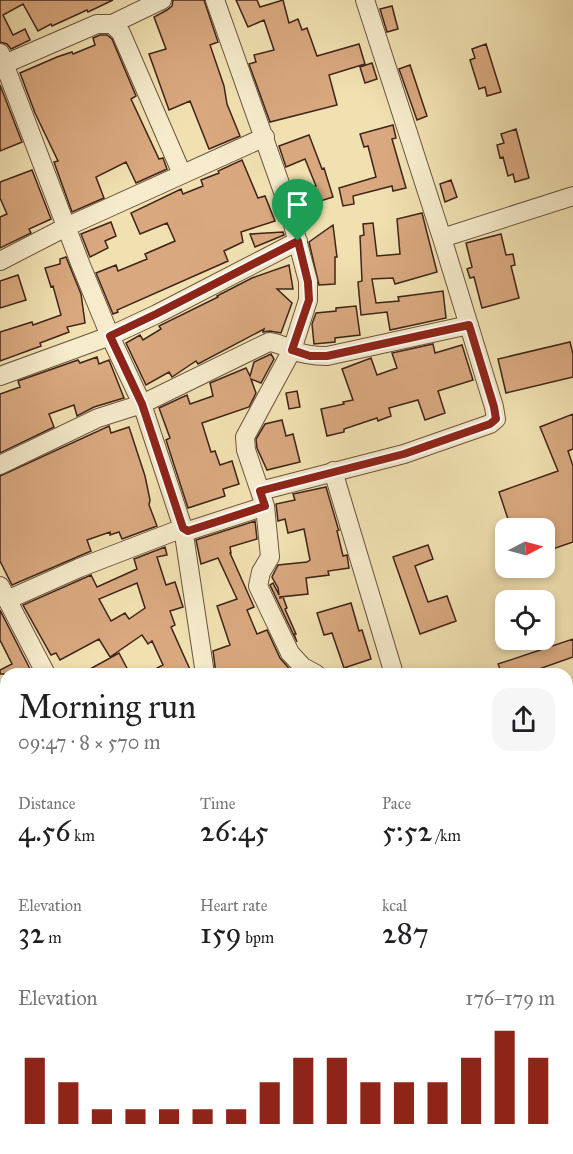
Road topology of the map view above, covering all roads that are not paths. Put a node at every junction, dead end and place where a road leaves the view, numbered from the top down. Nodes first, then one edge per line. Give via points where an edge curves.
1 (162, 0) edge
2 (215, 0) edge
3 (365, 0) edge
4 (112, 24) junction
5 (2, 61) edge
6 (265, 137) junction
7 (182, 174) junction
8 (573, 196) edge
9 (66, 227) junction
10 (442, 238) junction
11 (298, 241) junction
12 (0, 261) edge
13 (469, 325) junction
14 (110, 336) junction
15 (292, 350) junction
16 (0, 376) edge
17 (142, 404) junction
18 (0, 465) edge
19 (333, 471) junction
20 (262, 499) junction
21 (183, 528) junction
22 (4, 601) edge
23 (43, 668) edge
24 (204, 668) edge
25 (305, 668) edge
26 (391, 668) edge

1 - 4 street
2 - 6 street
3 - 10 street
4 - 5 street via 97,24
4 - 7 street via 121,33
5 - 9 street
6 - 7 street
6 - 11 street
7 - 9 street
8 - 10 street
9 - 12 street
9 - 14 street
10 - 13 street
11 - 14 street
11 - 15 street via 309,300
13 - 15 street via 327,356
13 - 19 street via 496,419 404,454
14 - 16 street
14 - 17 street
15 - 17 street via 269,342
15 - 20 street via 245,437
17 - 18 street via 98,418
17 - 21 street
19 - 20 street
19 - 26 street
20 - 21 street via 188,531
20 - 25 street via 270,557 258,586 290,653
21 - 22 street
21 - 24 street
22 - 23 street

